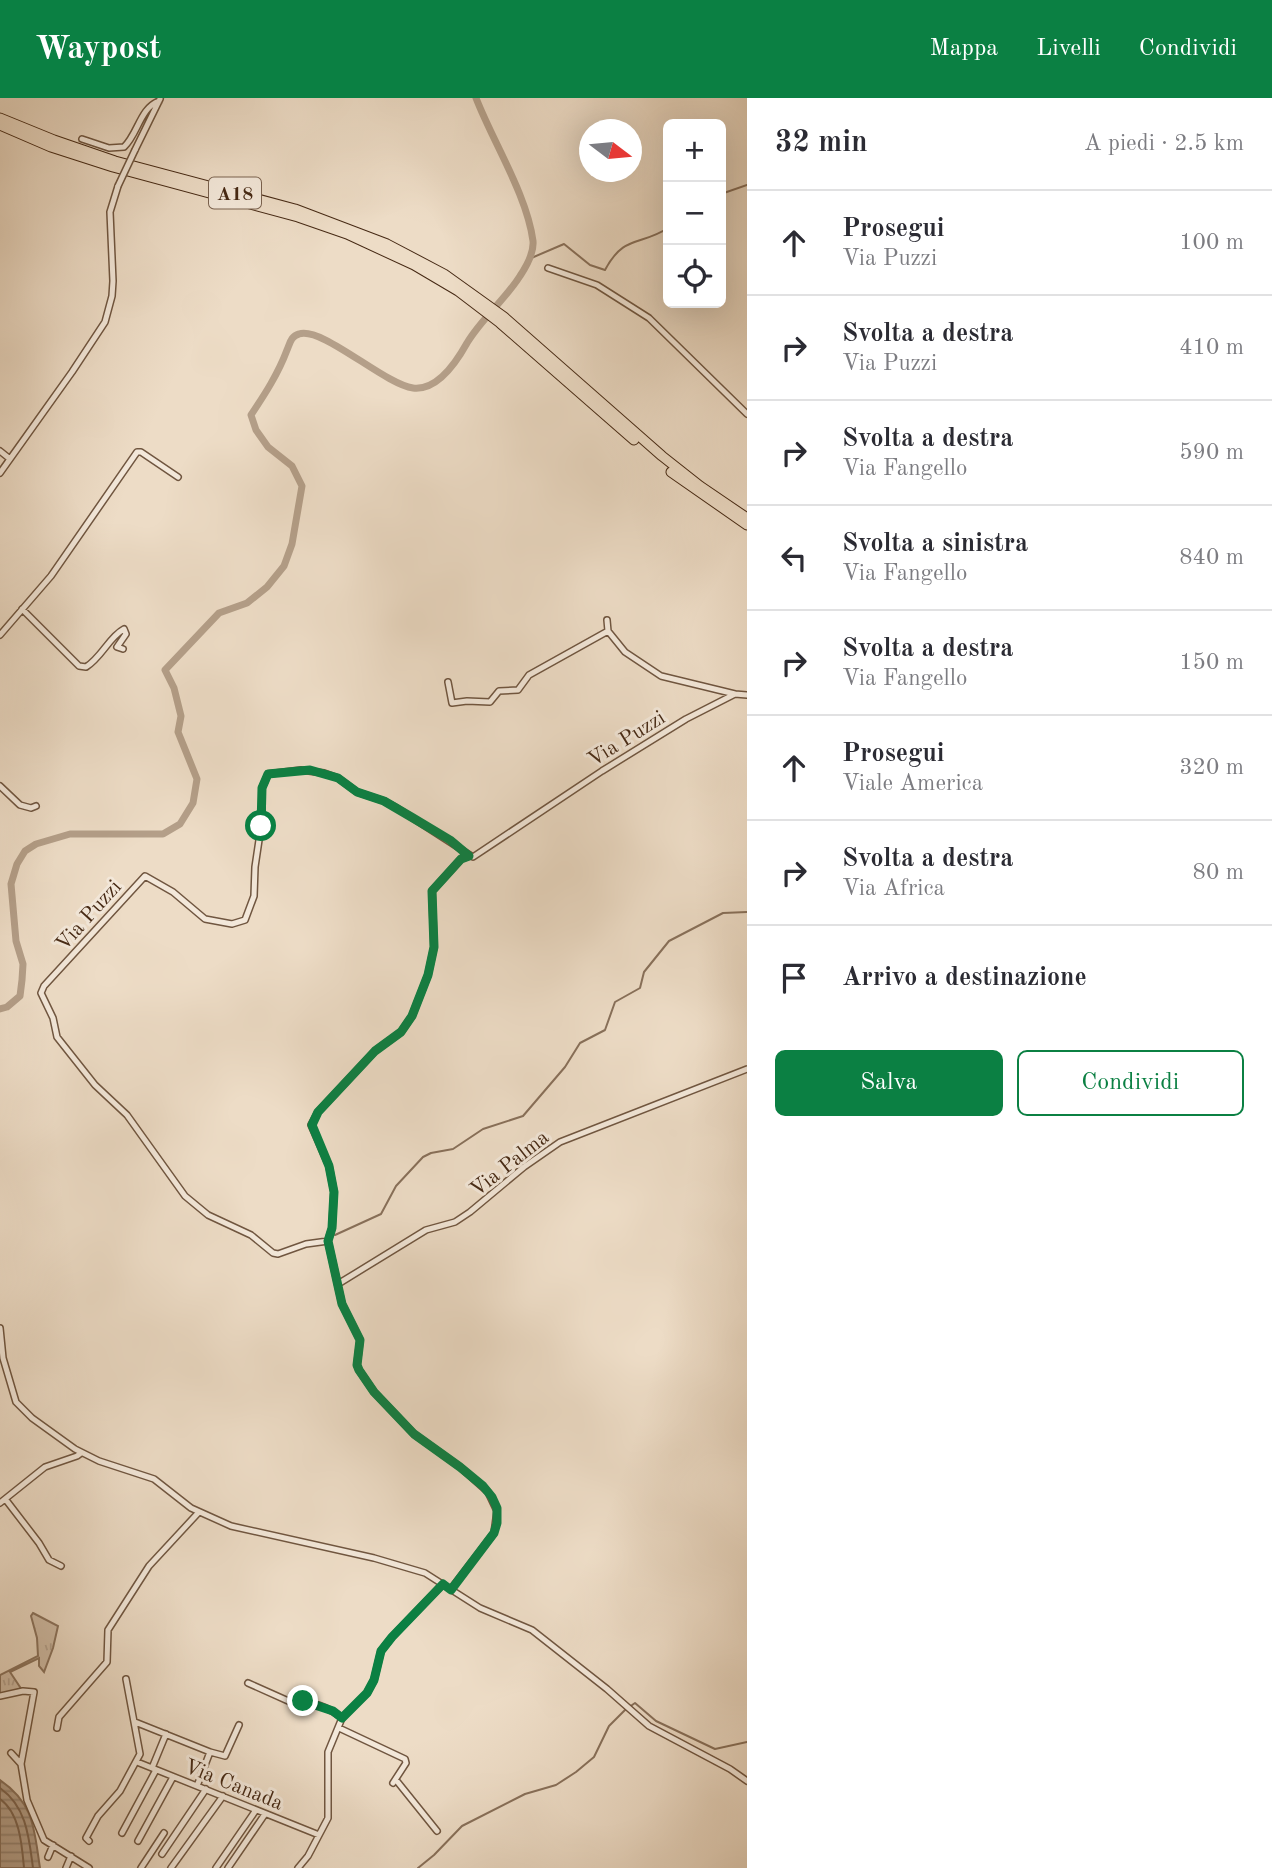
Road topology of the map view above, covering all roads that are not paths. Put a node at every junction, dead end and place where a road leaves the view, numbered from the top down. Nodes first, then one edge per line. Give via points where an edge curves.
1 (160, 99) edge
2 (0, 118) edge
3 (0, 125) edge
4 (82, 139) dead end
5 (548, 268) dead end
6 (461, 288) junction
7 (592, 399) junction
8 (747, 414) edge
9 (0, 451) edge
10 (10, 459) junction
11 (0, 473) edge
12 (178, 477) dead end
13 (747, 518) edge
14 (747, 525) edge
15 (22, 609) junction
16 (607, 620) dead end
17 (608, 631) junction
18 (0, 635) edge
19 (123, 649) dead end
20 (448, 682) dead end
21 (735, 694) junction
22 (747, 695) edge
23 (0, 786) edge
24 (36, 806) dead end
25 (469, 856) junction
26 (747, 1069) edge
27 (328, 1241) junction
28 (338, 1283) junction
29 (0, 1328) edge
30 (81, 1453) junction
31 (3, 1502) edge
32 (199, 1512) junction
33 (61, 1566) dead end
34 (443, 1584) junction
35 (451, 1590) junction
36 (126, 1679) dead end
37 (248, 1683) dead end
38 (0, 1696) edge
39 (342, 1718) junction
40 (135, 1721) junction
41 (239, 1725) dead end
42 (57, 1728) dead end
43 (339, 1728) junction
44 (166, 1734) junction
45 (210, 1752) junction
46 (11, 1753) dead end
47 (137, 1762) junction
48 (21, 1764) junction
49 (154, 1769) junction
50 (173, 1777) junction
51 (747, 1781) edge
52 (197, 1786) junction
53 (206, 1789) junction
54 (223, 1796) junction
55 (256, 1810) junction
56 (265, 1814) junction
57 (437, 1831) dead end
58 (122, 1833) dead end
59 (164, 1833) dead end
60 (319, 1835) junction
61 (89, 1841) dead end
62 (138, 1841) dead end
63 (53, 1845) junction
64 (162, 1854) dead end
65 (71, 1856) junction
66 (48, 1857) dead end
67 (66, 1868) edge
68 (89, 1868) edge
69 (141, 1868) edge
70 (171, 1868) edge
71 (216, 1868) edge
72 (228, 1868) edge
73 (298, 1868) edge

1 - 4 street via 145,112 124,147 109,148
1 - 10 street, bridge via 110,212 113,281 105,322
2 - 6 highway, A18 via 115,161 349,228 393,247
3 - 6 highway, A18 via 113,167 346,234
5 - 8 street via 597,285 640,312
6 - 7 highway, A18
7 - 13 highway, A18
7 - 14 highway, A18 via 695,491
9 - 10 street
10 - 11 street
12 - 15 street via 137,452 68,553
15 - 18 street
15 - 19 street via 79,666 91,664 124,629 126,634 117,647
16 - 17 street
17 - 20 street via 529,675 518,690 499,691 490,702 452,703
17 - 21 street via 625,652 661,676
21 - 22 street
21 - 25 street, Via Puzzi via 686,719
23 - 24 street via 20,805
25 - 27 street via 432,891 434,947 412,1016 312,1121 334,1192
25 - 27 street, Via Puzzi via 450,840 338,778 310,770 268,774 262,788 254,896 245,920 232,924 205,919 145,876 41,989 57,1037 95,1085 127,1115 194,1205 251,1235 273,1254
26 - 28 street, Via Palma via 560,1142 455,1222 426,1230
27 - 28 street
28 - 35 street via 342,1304 359,1336 357,1365 367,1382 414,1434 483,1486 497,1508 494,1533
29 - 30 street via 3,1359 16,1402
30 - 31 street via 45,1467
30 - 32 street via 154,1479
31 - 33 street via 40,1543 49,1560
32 - 34 street via 256,1533 414,1569
32 - 42 street via 149,1566 108,1630 107,1662 58,1717
34 - 35 street
34 - 39 street via 381,1651 367,1693
35 - 51 street via 532,1630 649,1726
36 - 40 street
37 - 39 street
38 - 48 street via 34,1692
39 - 43 street
40 - 44 street
40 - 47 street via 141,1751
41 - 45 street via 225,1756
43 - 57 street via 405,1759 395,1782
43 - 60 street via 328,1752 329,1813
44 - 45 street
44 - 49 street
45 - 52 street
46 - 48 street
47 - 49 street, Via Canada
47 - 61 street via 96,1820 86,1838
48 - 63 street via 27,1800 42,1837
49 - 50 street, Via Canada
49 - 58 street
50 - 52 street, Via Canada
50 - 62 street
52 - 53 street, Via Canada
53 - 54 street, Via Canada
53 - 64 street
54 - 55 street, Via Canada
54 - 70 street
55 - 56 street, Via Canada
55 - 71 street
56 - 60 street, Via Canada
56 - 72 street
59 - 69 street
60 - 73 street
63 - 65 street
63 - 66 street
65 - 67 street
65 - 68 street

